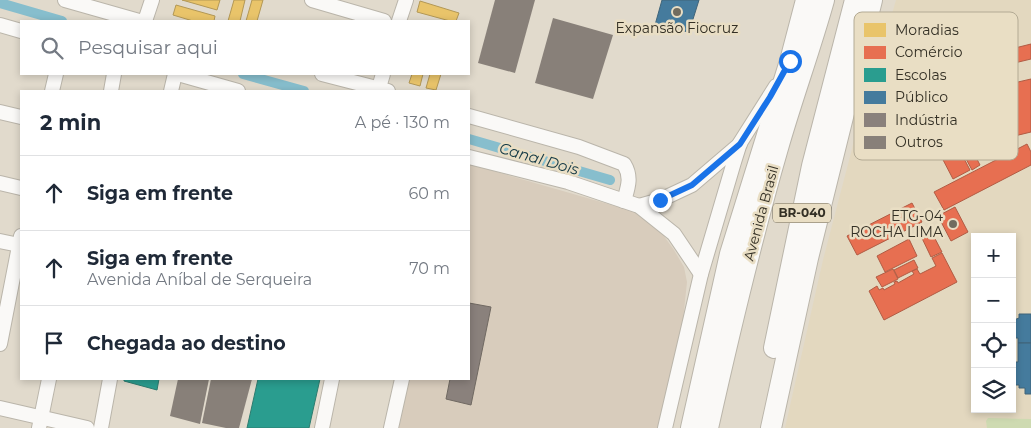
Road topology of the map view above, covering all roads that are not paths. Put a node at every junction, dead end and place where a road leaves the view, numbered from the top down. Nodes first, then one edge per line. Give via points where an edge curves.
1 (65, 0) edge
2 (152, 0) edge
3 (312, 0) edge
4 (406, 0) edge
5 (806, 0) edge
6 (824, 0) edge
7 (855, 0) edge
8 (135, 20) edge
9 (145, 20) edge
10 (381, 20) edge
11 (399, 20) edge
12 (0, 25) edge
13 (20, 31) edge
14 (790, 61) junction
15 (854, 73) edge
16 (56, 75) edge
17 (114, 75) edge
18 (177, 75) edge
19 (181, 75) edge
20 (326, 75) edge
21 (383, 75) edge
22 (52, 90) edge
23 (111, 90) edge
24 (171, 90) edge
25 (234, 90) edge
26 (382, 90) edge
27 (0, 112) edge
28 (20, 116) edge
29 (470, 116) edge
30 (740, 144) junction
31 (470, 157) edge
32 (0, 183) edge
33 (20, 188) edge
34 (624, 201) junction
35 (639, 206) junction
36 (0, 241) edge
37 (20, 241) edge
38 (701, 274) junction
39 (10, 296) edge
40 (0, 344) edge
41 (720, 374) junction
42 (49, 380) edge
43 (110, 380) edge
44 (332, 380) edge
45 (400, 380) edge
46 (0, 408) edge
47 (40, 423) edge
48 (87, 428) edge
49 (101, 428) edge
50 (322, 428) edge
51 (391, 428) edge
52 (665, 428) edge
53 (691, 428) edge
54 (697, 428) edge
55 (708, 428) edge
56 (758, 428) edge
57 (771, 428) edge

1 - 8 street
2 - 9 street
3 - 10 street
4 - 11 street
5 - 14 highway, Avenida Brasil
6 - 41 highway, Avenida Brasil / BR-040 via 778,147
7 - 56 highway, BR-040 via 812,166
12 - 13 street
14 - 30 street
14 - 53 highway, Avenida Brasil via 730,254
15 - 57 highway via 808,258
16 - 22 street
17 - 23 street
18 - 24 street
19 - 25 street
20 - 26 street
21 - 26 street
27 - 28 street
29 - 34 street via 579,146 624,164 630,181
30 - 35 street via 692,185
30 - 38 street
31 - 34 street via 568,182
32 - 33 street
34 - 35 street
35 - 38 street via 674,234
36 - 37 street
37 - 39 street
38 - 52 street
39 - 40 street
41 - 54 highway
41 - 55 highway, Avenida Brasil / BR-040
42 - 47 street
43 - 49 street
44 - 50 street
45 - 51 street
46 - 47 street
47 - 48 street

